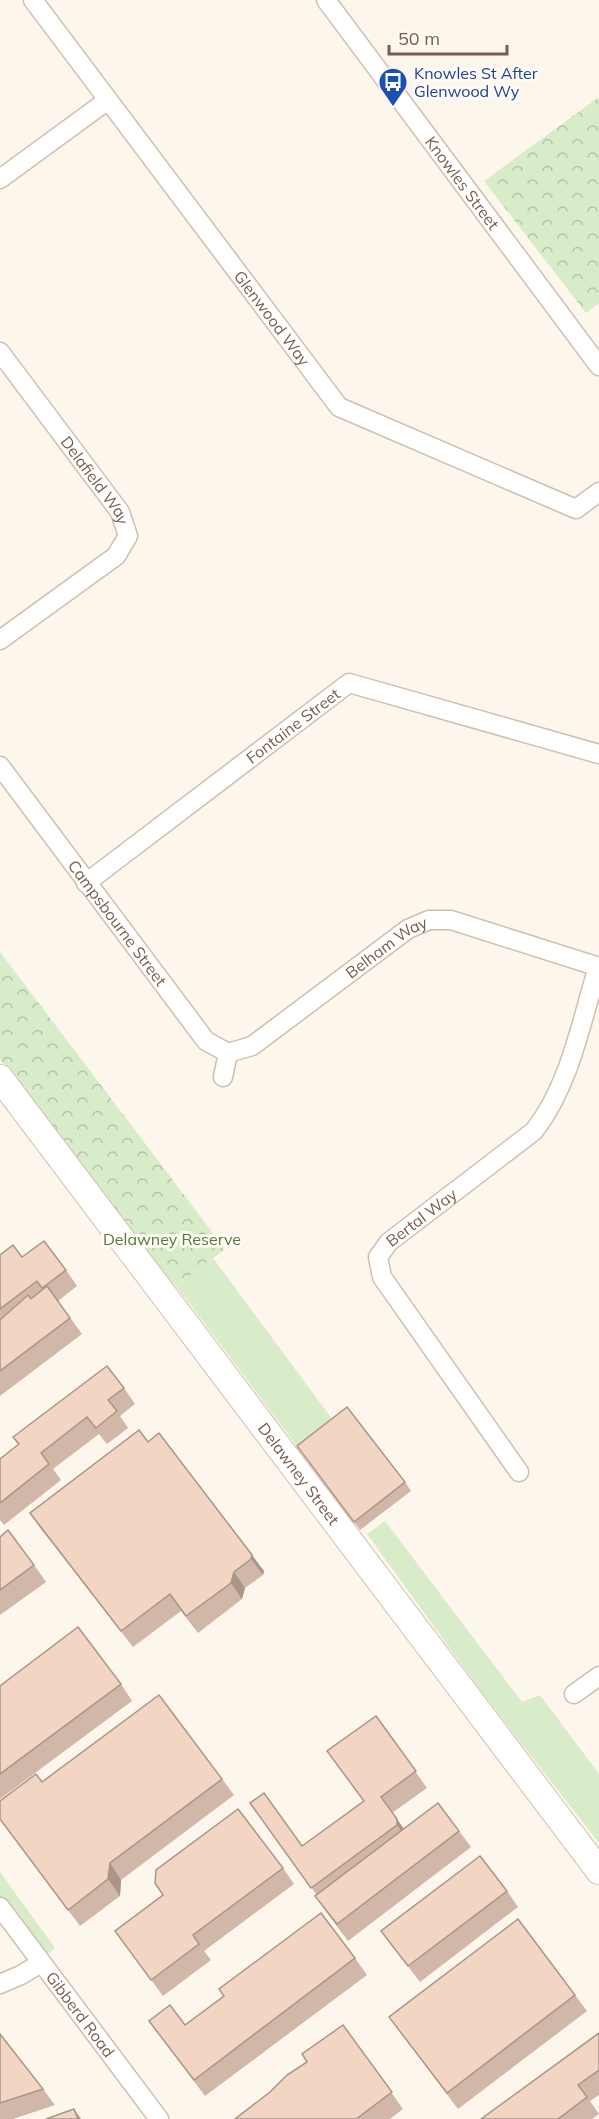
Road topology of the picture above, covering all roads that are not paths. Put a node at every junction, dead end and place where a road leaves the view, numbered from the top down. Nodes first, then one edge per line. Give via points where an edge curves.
1 (33, 0) edge
2 (326, 0) edge
3 (108, 100) junction
4 (0, 179) edge
5 (592, 343) edge
6 (0, 352) edge
7 (599, 366) edge
8 (599, 492) edge
9 (0, 640) edge
10 (599, 754) edge
11 (0, 766) edge
12 (86, 883) junction
13 (598, 967) edge
14 (228, 1053) junction
15 (223, 1077) dead end
16 (0, 1078) edge
17 (519, 1472) dead end
18 (599, 1676) edge
19 (574, 1695) dead end
20 (599, 1871) edge
21 (0, 1908) edge
22 (41, 1963) junction
23 (0, 1984) edge
24 (159, 2119) edge

1 - 3 street, Glenwood Way
2 - 5 street, Knowles Street
3 - 4 street
3 - 8 street, Glenwood Way via 339,407 576,509
5 - 7 street, Knowles Street
6 - 9 street, Delafield Way via 120,512 128,537 116,556
10 - 12 street, Fontaine Street via 349,683
11 - 12 street, Campsbourne Street
12 - 14 street, Campsbourne Street via 206,1041
13 - 14 street, Belham Way via 451,920 429,920 408,929 252,1046
13 - 17 street, Bertal Way via 560,1090 534,1131 389,1242 378,1257 382,1277
14 - 15 street
16 - 20 street, Delawney Street
18 - 19 street
21 - 22 street, Gibberd Road
22 - 23 street
22 - 24 street, Gibberd Road

